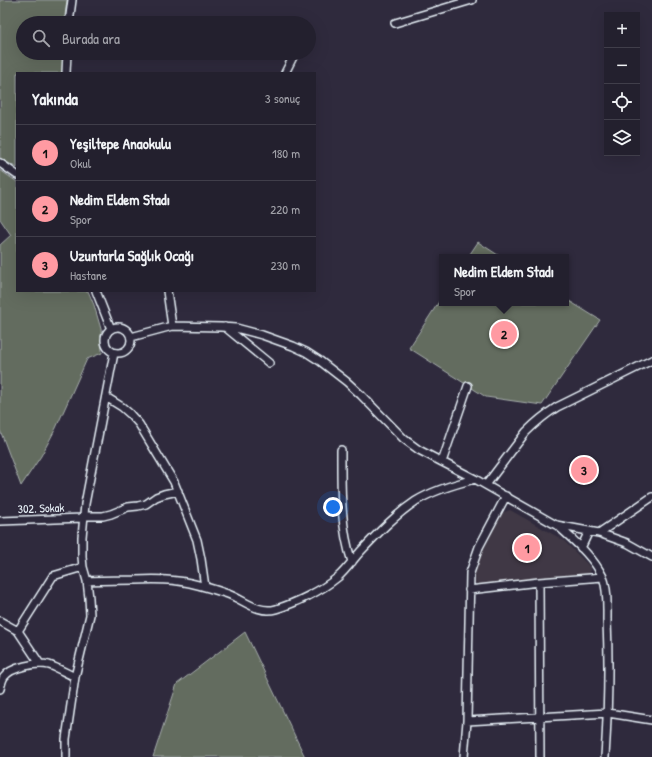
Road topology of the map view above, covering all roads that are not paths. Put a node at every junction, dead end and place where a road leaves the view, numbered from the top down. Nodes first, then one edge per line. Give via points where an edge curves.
1 (72, 0) edge
2 (472, 0) edge
3 (70, 16) edge
4 (395, 23) dead end
5 (67, 60) edge
6 (292, 60) edge
7 (66, 72) edge
8 (286, 72) edge
9 (0, 163) edge
10 (16, 174) edge
11 (96, 292) edge
12 (167, 292) edge
13 (172, 326) junction
14 (225, 327) junction
15 (111, 330) junction
16 (131, 337) junction
17 (114, 353) junction
18 (652, 360) edge
19 (269, 362) dead end
20 (468, 386) dead end
21 (106, 397) junction
22 (341, 450) dead end
23 (442, 462) junction
24 (476, 479) junction
25 (486, 484) junction
26 (178, 490) junction
27 (506, 496) junction
28 (652, 497) edge
29 (83, 517) junction
30 (0, 521) edge
31 (556, 525) junction
32 (589, 531) junction
33 (599, 533) junction
34 (581, 548) junction
35 (652, 557) edge
36 (352, 562) junction
37 (83, 567) junction
38 (603, 577) junction
39 (87, 581) junction
40 (539, 582) junction
41 (205, 587) junction
42 (469, 590) junction
43 (0, 621) edge
44 (18, 631) junction
45 (40, 664) junction
46 (75, 677) junction
47 (0, 689) edge
48 (608, 714) junction
49 (540, 717) junction
50 (652, 720) edge
51 (467, 721) junction
52 (463, 756) edge
53 (66, 757) edge
54 (540, 757) edge
55 (605, 757) edge

1 - 3 street
2 - 4 street
5 - 7 street
6 - 8 street
9 - 10 street
11 - 15 street
12 - 13 street
13 - 14 street
13 - 16 street
14 - 19 street
14 - 23 street via 267,336 306,352 347,382 404,439
15 - 16 street via 123,328
15 - 17 street via 105,340 108,348
16 - 17 street via 128,349
17 - 21 street
18 - 25 street via 543,416 526,432
20 - 23 street
21 - 26 street via 122,407 139,424
21 - 29 street
22 - 36 street via 342,512
23 - 24 street
24 - 25 street
24 - 36 street via 430,493 417,501 378,533
25 - 27 street
26 - 29 street, 302. Sokak via 111,514
26 - 41 street via 197,540
27 - 31 street
27 - 42 street via 475,557 470,573
28 - 33 street
29 - 30 street, 302. Sokak
29 - 37 street
31 - 32 street
31 - 34 street
32 - 33 street
32 - 34 street
33 - 35 street via 627,543
34 - 38 street
36 - 41 street via 337,578 320,589 274,609 257,608 231,595
37 - 39 street
37 - 44 street via 53,576
38 - 40 street
38 - 48 street via 607,616
39 - 41 street via 157,579
39 - 46 street via 90,615
40 - 42 street
40 - 49 street
42 - 51 street
43 - 44 street
44 - 45 street
45 - 46 street via 52,666
45 - 47 street via 16,668 9,672 5,675
46 - 53 street via 67,728
48 - 49 street
48 - 50 street
48 - 55 street
49 - 51 street
49 - 54 street
51 - 52 street

